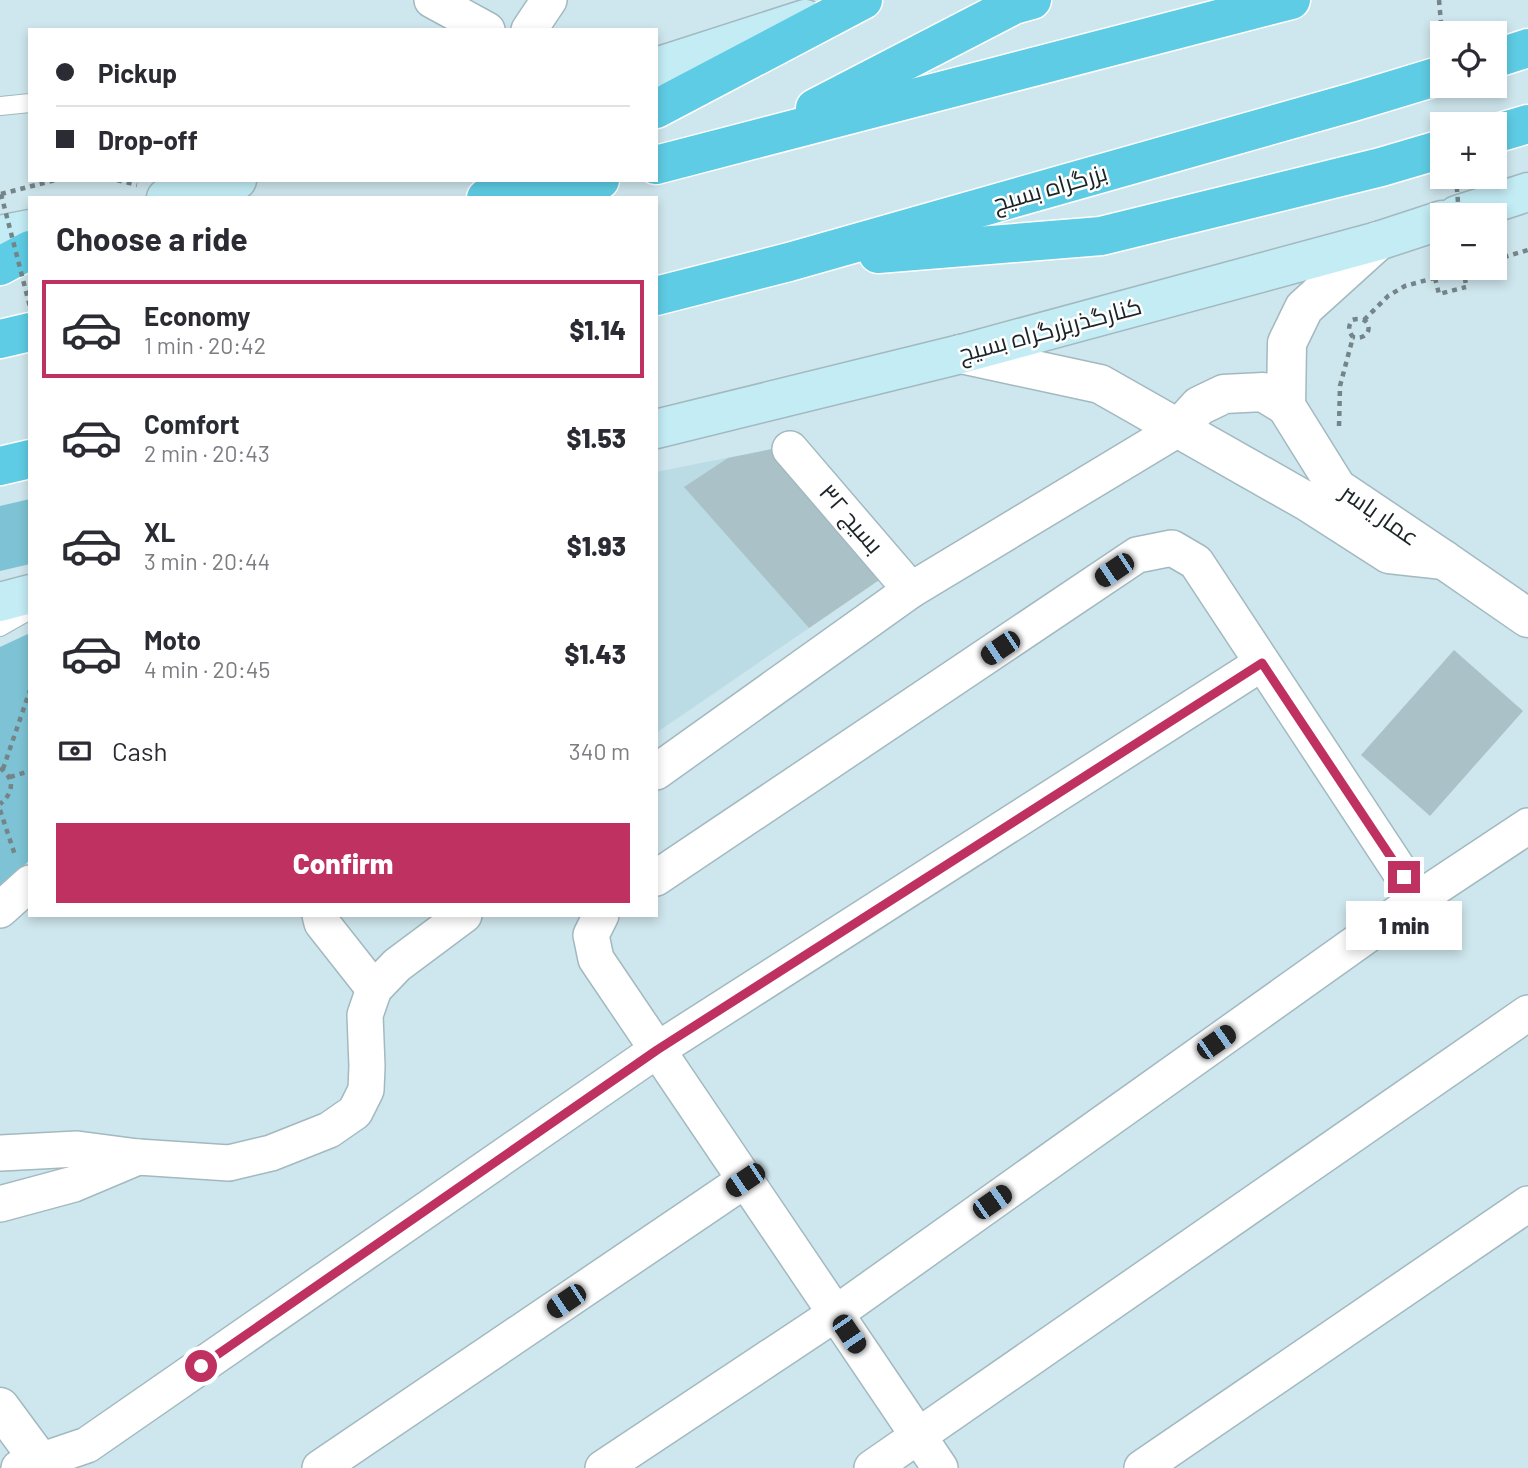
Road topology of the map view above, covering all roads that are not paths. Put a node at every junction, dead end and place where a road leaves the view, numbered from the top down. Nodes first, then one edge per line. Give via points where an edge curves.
1 (432, 0) edge
2 (549, 0) edge
3 (863, 0) edge
4 (1032, 0) edge
5 (1291, 0) edge
6 (483, 28) edge
7 (530, 28) edge
8 (1528, 48) edge
9 (1507, 55) edge
10 (658, 66) edge
11 (1430, 79) edge
12 (28, 103) edge
13 (0, 106) edge
14 (658, 107) edge
15 (1528, 124) edge
16 (1507, 130) edge
17 (754, 139) junction
18 (1430, 153) edge
19 (658, 164) edge
20 (229, 182) edge
21 (516, 182) edge
22 (593, 182) edge
23 (1528, 192) edge
24 (174, 196) edge
25 (490, 196) edge
26 (541, 196) edge
27 (1495, 203) edge
28 (1430, 224) edge
29 (28, 229) edge
30 (0, 235) edge
31 (1378, 241) junction
32 (28, 251) edge
33 (789, 262) junction
34 (0, 265) edge
35 (658, 295) edge
36 (28, 333) edge
37 (0, 340) edge
38 (961, 354) junction
39 (1286, 406) junction
40 (658, 429) edge
41 (1178, 429) junction
42 (790, 449) dead end
43 (28, 459) edge
44 (0, 466) edge
45 (1444, 559) junction
46 (911, 590) junction
47 (28, 592) edge
48 (28, 593) edge
49 (0, 595) edge
50 (0, 602) edge
51 (28, 611) edge
52 (1528, 618) edge
53 (0, 627) edge
54 (1262, 663) junction
55 (658, 771) edge
56 (1528, 826) edge
57 (24, 873) edge
58 (658, 877) edge
59 (1418, 899) junction
60 (0, 910) edge
61 (321, 917) edge
62 (461, 917) edge
63 (600, 917) edge
64 (374, 989) junction
65 (1528, 1013) edge
66 (657, 1050) junction
67 (1, 1153) edge
68 (138, 1157) junction
69 (745, 1180) junction
70 (0, 1203) edge
71 (1528, 1204) edge
72 (835, 1314) junction
73 (0, 1407) edge
74 (918, 1436) junction
75 (35, 1466) edge
76 (320, 1468) edge
77 (603, 1468) edge
78 (872, 1468) edge
79 (940, 1468) edge
80 (1142, 1468) edge

1 - 6 street
2 - 7 street
3 - 10 main road
3 - 14 highway
4 - 17 highway via 1014,5
5 - 17 highway
8 - 9 highway
11 - 33 highway, بزرگراه بسیج
12 - 13 lane
15 - 16 highway
17 - 19 highway
18 - 33 highway via 1101,236
20 - 24 main road
21 - 25 highway
22 - 26 highway
23 - 27 main road
28 - 31 main road, کنارگذربزرگراه بسیج
29 - 30 main road
31 - 38 main road, کنارگذربزرگراه بسیج
31 - 39 street via 1304,308 1287,343
32 - 34 highway
33 - 35 highway, بزرگراه بسیج
36 - 37 highway
38 - 40 main road, کنارگذربزرگراه بسیج
38 - 41 street via 1100,384
39 - 41 street via 1262,392 1224,394 1199,407
39 - 45 street, عمار یاسر via 1337,488
41 - 45 street via 1389,554
41 - 46 street
42 - 46 street, بسیج ۳۲
43 - 44 highway
45 - 52 street, عمار یاسر
46 - 55 street
47 - 49 main road
48 - 50 main road
51 - 53 lane
54 - 58 street via 1196,562 1172,548 1137,555
54 - 59 street
54 - 66 street
56 - 59 street
57 - 60 street
59 - 72 street
61 - 64 street
62 - 64 street via 397,965
63 - 66 street via 591,934 596,960
64 - 68 street via 365,1015 366,1090 355,1112 329,1130 271,1153 229,1163
65 - 74 street
66 - 69 street
66 - 75 street via 87,1445
67 - 68 street via 77,1149
67 - 70 street via 5,1177
68 - 70 street via 74,1184
69 - 72 street
69 - 76 street
71 - 80 street
72 - 74 street
72 - 77 street
73 - 75 street
74 - 78 street
74 - 79 street

